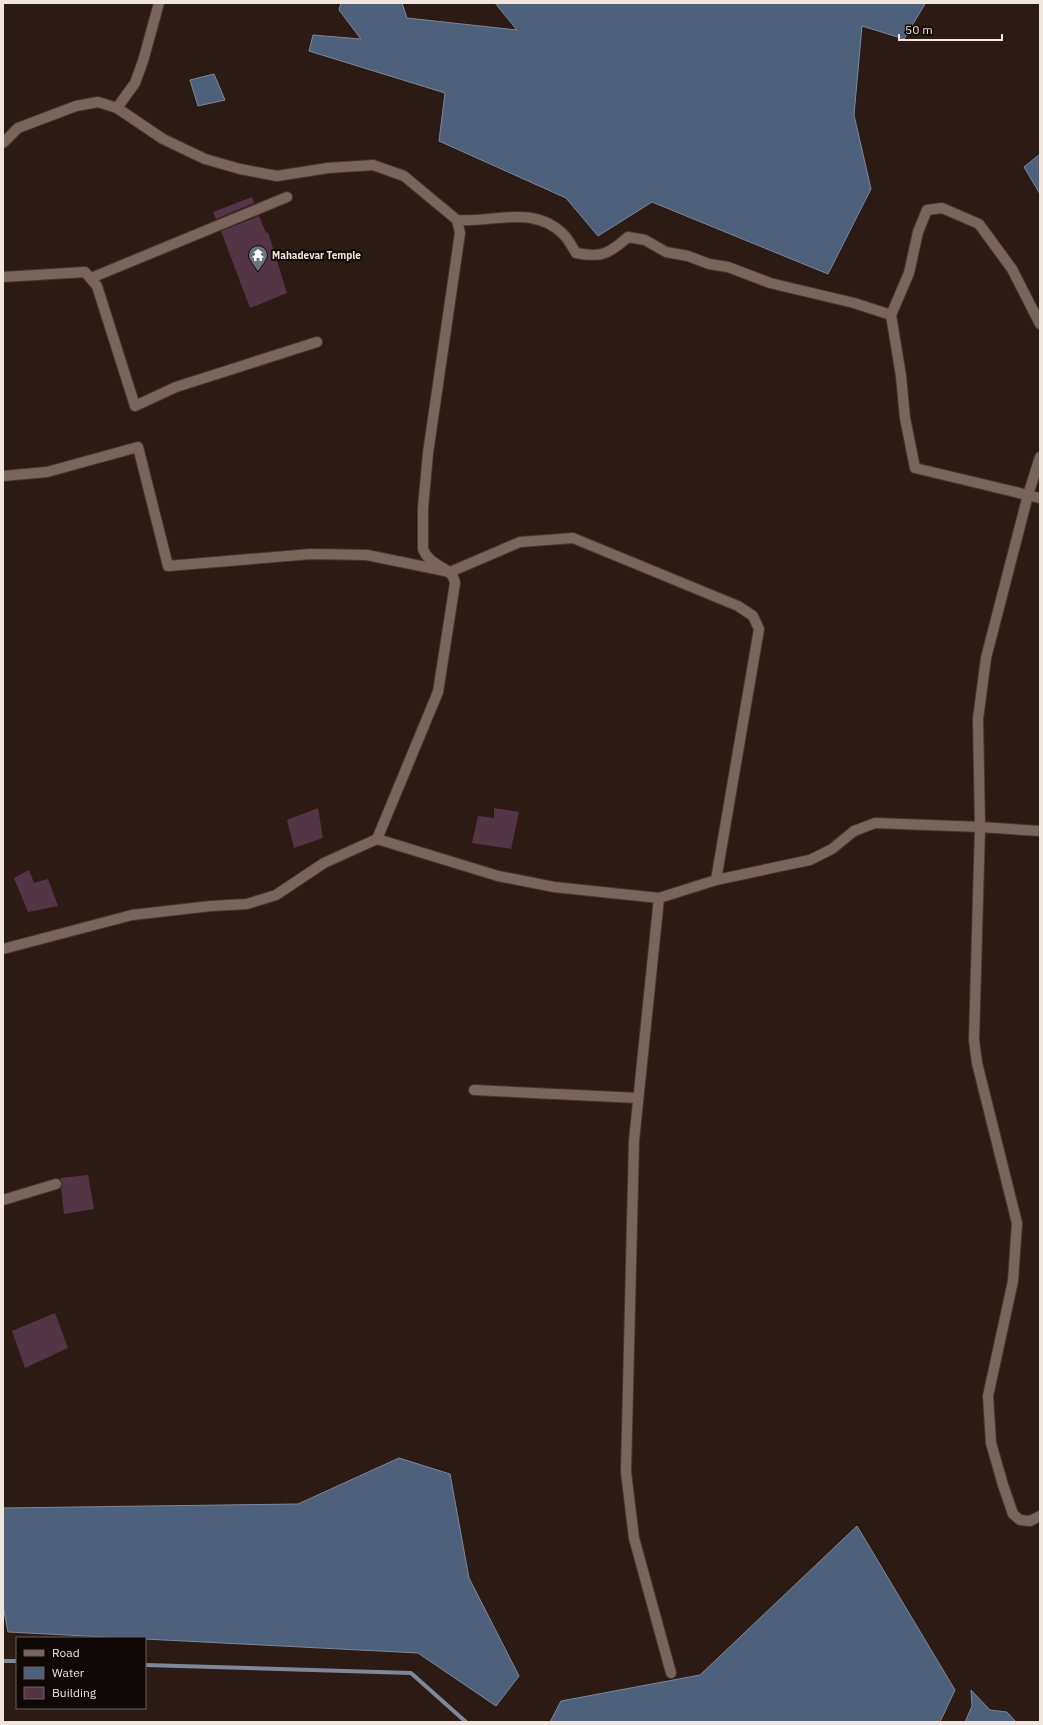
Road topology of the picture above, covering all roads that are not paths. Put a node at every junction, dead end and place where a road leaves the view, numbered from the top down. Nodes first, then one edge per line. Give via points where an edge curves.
1 (159, 3) edge
2 (117, 108) junction
3 (3, 143) edge
4 (287, 197) dead end
5 (457, 220) junction
6 (3, 277) edge
7 (91, 278) junction
8 (891, 316) junction
9 (1040, 324) edge
10 (317, 342) dead end
11 (1040, 457) edge
12 (3, 476) edge
13 (1028, 495) junction
14 (1040, 498) edge
15 (450, 572) junction
16 (980, 827) junction
17 (1040, 831) edge
18 (377, 839) junction
19 (716, 880) junction
20 (659, 898) junction
21 (3, 949) edge
22 (474, 1090) dead end
23 (638, 1098) junction
24 (56, 1184) dead end
25 (3, 1200) edge
26 (1040, 1516) edge
27 (671, 1672) dead end

1 - 2 street via 144,61 135,83
2 - 3 street via 98,102 76,106 18,128
2 - 5 street via 163,139 205,159 240,169 277,176 328,168 373,165 404,176
4 - 7 street
5 - 8 street via 473,222 506,217 529,217 546,222 563,234 576,253 593,256 613,250 628,237 645,240 666,252 728,267 770,283 854,303
5 - 15 street via 460,233 428,453 423,508 425,555
6 - 7 street via 85,272
7 - 10 street via 97,286 135,406 176,387
8 - 9 street via 909,273 918,232 927,210 942,208 979,224 1012,269
8 - 13 street via 905,418 915,468
11 - 13 street
12 - 15 street via 47,472 138,447 168,566 311,554 367,555
13 - 14 street
13 - 16 street via 986,658 978,719
15 - 18 street via 455,583 438,692
15 - 19 street via 520,542 573,538 738,606 752,616 759,629
16 - 17 street
16 - 19 street via 875,823 854,831 832,849 810,860
16 - 26 street via 974,1040 1016,1223 1013,1281 988,1396 991,1443 1013,1514 1020,1520 1030,1521
18 - 20 street via 498,876 554,886
18 - 21 street via 324,863 276,895 247,904 132,915
19 - 20 street
20 - 23 street
22 - 23 street
23 - 27 street via 634,1140 626,1472 634,1538
24 - 25 street

